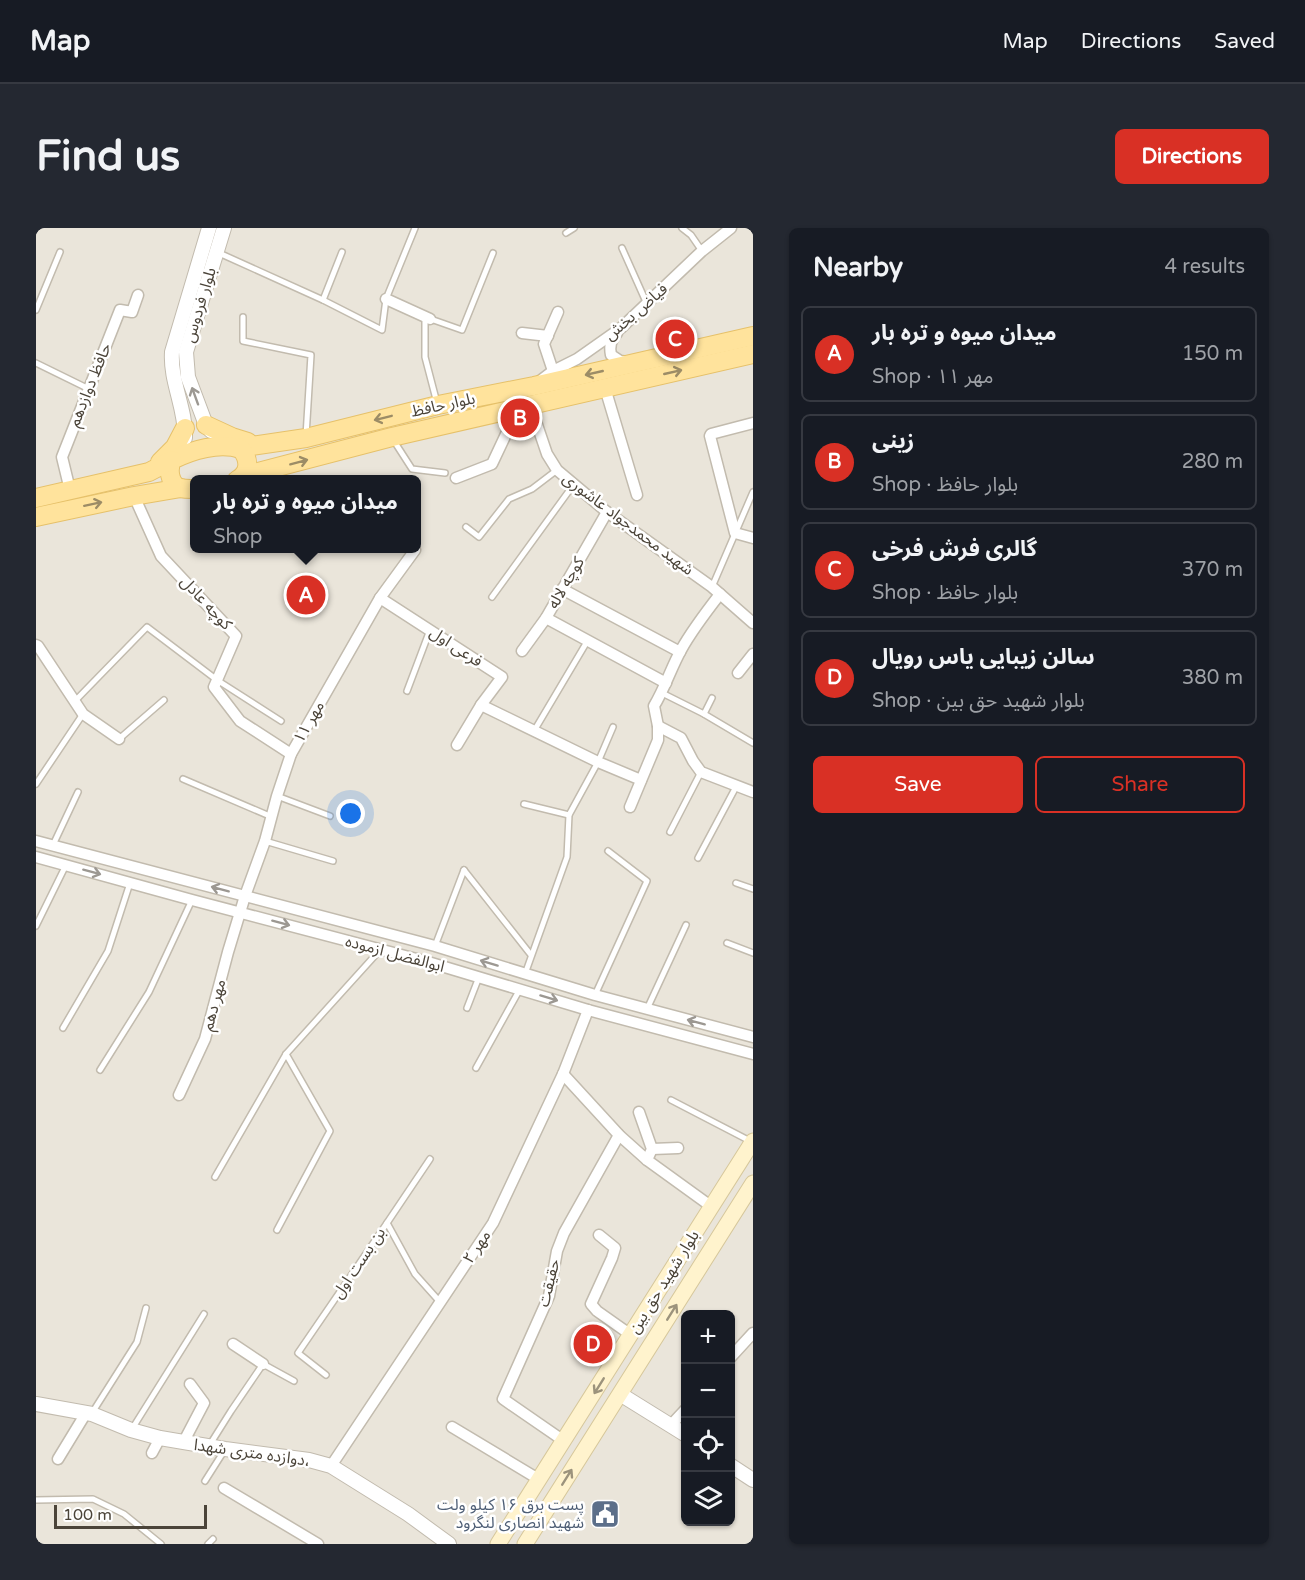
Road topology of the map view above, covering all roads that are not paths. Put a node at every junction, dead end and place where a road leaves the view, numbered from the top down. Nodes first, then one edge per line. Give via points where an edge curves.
1 (209, 228) edge
2 (224, 228) edge
3 (415, 228) edge
4 (574, 228) edge
5 (682, 228) edge
6 (731, 228) edge
7 (566, 232) dead end
8 (622, 248) dead end
9 (702, 251) junction
10 (60, 252) dead end
11 (216, 252) junction
12 (342, 252) dead end
13 (493, 253) dead end
14 (138, 295) dead end
15 (386, 299) junction
16 (323, 300) junction
17 (647, 304) junction
18 (36, 310) edge
19 (558, 312) dead end
20 (243, 317) dead end
21 (430, 319) junction
22 (621, 328) junction
23 (522, 333) dead end
24 (548, 336) junction
25 (753, 336) edge
26 (753, 354) edge
27 (36, 363) edge
28 (635, 363) junction
29 (554, 371) junction
30 (534, 386) junction
31 (605, 388) junction
32 (89, 389) junction
33 (438, 405) junction
34 (530, 405) junction
35 (508, 410) junction
36 (753, 423) edge
37 (206, 425) junction
38 (185, 428) junction
39 (392, 437) junction
40 (306, 438) junction
41 (258, 445) junction
42 (231, 447) junction
43 (178, 457) junction
44 (557, 470) junction
45 (148, 472) junction
46 (243, 475) edge
47 (251, 475) edge
48 (450, 476) joint
49 (574, 484) junction
50 (188, 489) edge
51 (70, 490) junction
52 (753, 492) edge
53 (637, 495) dead end
54 (134, 496) junction
55 (36, 498) edge
56 (607, 512) junction
57 (36, 517) edge
58 (466, 528) dead end
59 (735, 533) junction
60 (753, 538) edge
61 (413, 553) edge
62 (562, 589) junction
63 (716, 591) junction
64 (492, 597) dead end
65 (380, 598) junction
66 (546, 618) junction
67 (753, 623) edge
68 (430, 630) junction
69 (588, 640) junction
70 (36, 645) edge
71 (522, 651) dead end
72 (680, 652) junction
73 (753, 654) edge
74 (738, 673) dead end
75 (217, 681) junction
76 (664, 688) junction
77 (407, 691) dead end
78 (712, 698) dead end
79 (165, 700) dead end
80 (75, 701) junction
81 (481, 705) junction
82 (83, 714) junction
83 (704, 714) junction
84 (280, 721) dead end
85 (658, 726) junction
86 (613, 727) dead end
87 (534, 731) junction
88 (119, 739) joint
89 (753, 743) edge
90 (457, 745) dead end
91 (291, 754) junction
92 (598, 762) junction
93 (701, 772) junction
94 (183, 779) dead end
95 (641, 780) junction
96 (36, 784) edge
97 (737, 785) junction
98 (78, 792) dead end
99 (753, 792) edge
100 (277, 796) junction
101 (524, 804) dead end
102 (630, 807) dead end
103 (569, 815) junction
104 (330, 816) dead end
105 (272, 817) junction
106 (670, 832) dead end
107 (36, 841) edge
108 (265, 841) junction
109 (53, 845) junction
110 (609, 850) dead end
111 (36, 857) edge
112 (698, 858) dead end
113 (333, 861) dead end
114 (66, 865) junction
115 (130, 883) junction
116 (736, 883) dead end
117 (753, 889) edge
118 (245, 896) junction
119 (192, 900) junction
120 (241, 912) junction
121 (686, 925) dead end
122 (36, 926) edge
123 (727, 943) dead end
124 (435, 946) junction
125 (380, 950) junction
126 (753, 953) edge
127 (531, 956) junction
128 (525, 974) junction
129 (479, 978) junction
130 (520, 989) junction
131 (595, 995) junction
132 (467, 1008) dead end
133 (647, 1009) junction
134 (588, 1010) junction
135 (63, 1028) dead end
136 (753, 1037) edge
137 (286, 1054) junction
138 (753, 1054) edge
139 (476, 1068) dead end
140 (100, 1070) dead end
141 (563, 1074) junction
142 (179, 1095) dead end
143 (671, 1100) dead end
144 (639, 1112) dead end
145 (619, 1136) junction
146 (753, 1142) edge
147 (678, 1148) dead end
148 (652, 1149) junction
149 (430, 1159) dead end
150 (647, 1160) junction
151 (215, 1177) dead end
152 (753, 1183) edge
153 (711, 1207) junction
154 (387, 1223) junction
155 (277, 1230) dead end
156 (598, 1235) dead end
157 (440, 1302) junction
158 (146, 1308) dead end
159 (204, 1314) dead end
160 (753, 1333) edge
161 (631, 1335) junction
162 (233, 1344) dead end
163 (735, 1353) edge
164 (263, 1364) junction
165 (326, 1375) dead end
166 (294, 1381) dead end
167 (190, 1384) dead end
168 (620, 1394) junction
169 (36, 1404) edge
170 (89, 1414) junction
171 (681, 1414) edge
172 (671, 1425) junction
173 (452, 1428) dead end
174 (681, 1432) edge
175 (129, 1435) junction
176 (160, 1438) junction
177 (564, 1441) junction
178 (183, 1443) junction
179 (209, 1446) junction
180 (225, 1449) junction
181 (152, 1453) dead end
182 (58, 1459) dead end
183 (331, 1466) junction
184 (735, 1468) edge
185 (751, 1476) edge
186 (540, 1479) junction
187 (205, 1480) dead end
188 (224, 1488) dead end
189 (36, 1500) edge
190 (161, 1544) edge
191 (318, 1544) edge
192 (449, 1544) edge
193 (498, 1544) edge
194 (525, 1544) edge

1 - 38 street, بلوار فردوس via 172,352 173,376
2 - 11 street, بلوار فردوس
3 - 15 lane
4 - 7 lane
5 - 9 lane
6 - 9 street, فیاض بخش
8 - 17 lane
9 - 17 street, فیاض بخش
10 - 18 lane
11 - 16 lane
37 -> 11 street, بلوار فردوس via 188,377 186,352
12 - 16 lane
13 - 21 lane via 462,330
14 - 32 street, حافظ دوازدهم via 132,312 120,310
15 - 16 lane via 382,330
15 - 21 street
17 - 22 street, فیاض بخش
19 - 24 street
20 - 40 lane via 243,341 311,354
21 - 33 lane via 425,318 425,357
22 - 28 street via 611,340 611,355
22 - 29 street, فیاض بخش
23 - 24 street
24 - 29 street via 544,344
25 - 28 main road, بلوار حافظ
31 -> 26 main road, بلوار حافظ
27 - 32 lane
28 -> 30 main road, بلوار حافظ
29 - 30 street, فیاض بخش
30 - 33 main road, بلوار حافظ
31 - 34 main road, بلوار حافظ
31 - 53 street
32 - 51 street, حافظ دوازدهم via 62,457
33 -> 40 main road, بلوار حافظ
34 - 35 main road, بلوار حافظ
34 - 44 street, شهید محمدجواد عاشوری via 547,454
35 - 39 main road, بلوار حافظ
35 - 48 street via 507,432 492,464
36 - 59 street via 710,434
37 - 41 main road
37 - 42 street, بلوار فردوس
38 - 43 street, بلوار فردوس
38 - 45 main road via 175,447
47 -> 39 main road, بلوار حافظ
39 - 48 lane via 412,469
40 - 41 main road, بلوار حافظ
41 - 42 main road, بلوار حافظ
42 - 43 main road, بلوار حافظ via 204,449
42 - 46 main road via 244,451 247,462
43 - 45 main road
43 - 50 main road via 169,466 171,478
44 - 49 street, شهید محمدجواد عاشوری
44 - 58 lane via 532,489 509,499 479,537
45 - 51 main road
49 - 56 street, شهید محمدجواد عاشوری
49 - 64 lane
50 - 54 main road
51 - 55 main road
52 - 59 lane
57 -> 54 main road
54 - 75 street, کوچه عادل via 161,556 236,636
56 - 62 street, کوچه لاله
56 - 63 street, شهید محمدجواد عاشوری
59 - 60 street
59 - 63 lane
61 - 65 street, مهر ۱۱
62 - 66 street, کوچه لاله
62 - 72 street
63 - 67 street, شهید محمدجواد عاشوری
63 - 72 street
65 - 68 street, فرعی اول
65 - 91 street, مهر ۱۱
66 - 69 street
66 - 71 street, کوچه لاله
68 - 77 lane
68 - 81 street, فرعی اول via 502,677
69 - 76 street
69 - 87 lane
70 - 80 street
72 - 76 street
73 - 74 street
75 - 80 lane via 147,627
75 - 84 lane
75 - 91 street via 214,687 240,721
76 - 83 lane
76 - 85 street via 654,706
78 - 83 lane
79 - 88 lane
80 - 82 street
81 - 87 street
81 - 90 street, فرعی اول
82 - 88 street
82 - 96 lane
83 - 89 lane
85 - 93 street via 681,738
85 - 95 street via 658,740
86 - 92 lane
87 - 92 street
91 - 100 street, مهر ۱۱
92 - 95 street
92 - 103 lane
93 - 97 street
93 - 106 lane
94 - 105 lane
95 - 102 street
97 - 99 street
97 - 112 lane
98 - 109 lane
100 - 104 lane
100 - 105 street, مهر ۱۱
101 - 103 lane
103 - 127 lane via 567,857
105 - 108 street, مهر ۱۱
107 - 109 street, ابوالفضل ازموده
108 - 113 lane
108 - 118 street, مهر ۱۱
118 -> 109 street, ابوالفضل ازموده
110 - 131 lane via 647,881
111 - 114 street, ابوالفضل ازموده
114 -> 115 street, ابوالفضل ازموده
114 - 122 lane
115 - 119 street, ابوالفضل ازموده
115 - 135 lane via 108,951
116 - 117 lane
118 - 120 street, مهر ۱۱
118 - 124 street, ابوالفضل ازموده
119 - 120 street, ابوالفضل ازموده
119 - 140 lane via 150,993
120 -> 125 street, ابوالفضل ازموده
120 - 142 street, مهر دهم via 205,1039
121 - 133 lane
123 - 126 lane
124 - 127 lane via 465,870
128 -> 124 street, ابوالفضل ازموده
125 - 129 street, ابوالفضل ازموده
125 - 137 lane
127 - 128 lane
128 - 131 street, ابوالفضل ازموده
129 - 130 street, ابوالفضل ازموده
129 - 132 lane
130 -> 134 street, ابوالفضل ازموده
130 - 139 lane
131 - 133 street, ابوالفضل ازموده
136 -> 133 street, ابوالفضل ازموده
134 - 138 street, ابوالفضل ازموده
134 - 141 street, مهر ۲
137 - 151 lane
137 - 155 lane via 330,1131
141 - 145 street
141 - 157 street, مهر ۲ via 493,1223
143 - 146 lane
144 - 148 street
145 - 150 street
145 - 177 street, حقیقت via 564,1233 549,1296 502,1399
146 - 153 main road, بلوار شهید حق بین
147 - 148 street
148 - 150 street
149 - 154 lane
150 - 153 street
168 -> 152 main road, بلوار شهید حق بین
153 - 161 main road, بلوار شهید حق بین
154 - 157 lane, بن بست اول via 416,1274
154 - 165 lane, بن بست اول via 298,1353
156 - 161 street via 615,1248 591,1304
157 - 183 street, مهر ۲
158 - 170 lane via 137,1342
159 - 175 lane
160 - 163 street
161 -> 177 main road, بلوار شهید حق بین
162 - 164 street
164 - 166 lane
164 - 179 lane
167 - 178 street via 204,1403
168 - 172 street
194 -> 168 main road, بلوار شهید حق بین
169 - 170 street, دوازده متری شهدا،
170 - 175 street, دوازده متری شهدا،
170 - 182 street
171 - 172 street
172 - 174 street
173 - 186 street
175 - 176 street, دوازده متری شهدا،
176 - 178 street, دوازده متری شهدا،
176 - 181 street
177 - 186 main road, بلوار شهید حق بین
178 - 179 street, دوازده متری شهدا،
179 - 180 street, دوازده متری شهدا،
180 - 183 street, دوازده متری شهدا،
180 - 187 lane
183 - 192 street, دوازده متری شهدا،
184 - 185 street
186 - 193 main road, بلوار شهید حق بین
188 - 191 street
189 - 190 lane via 93,1499 124,1514

